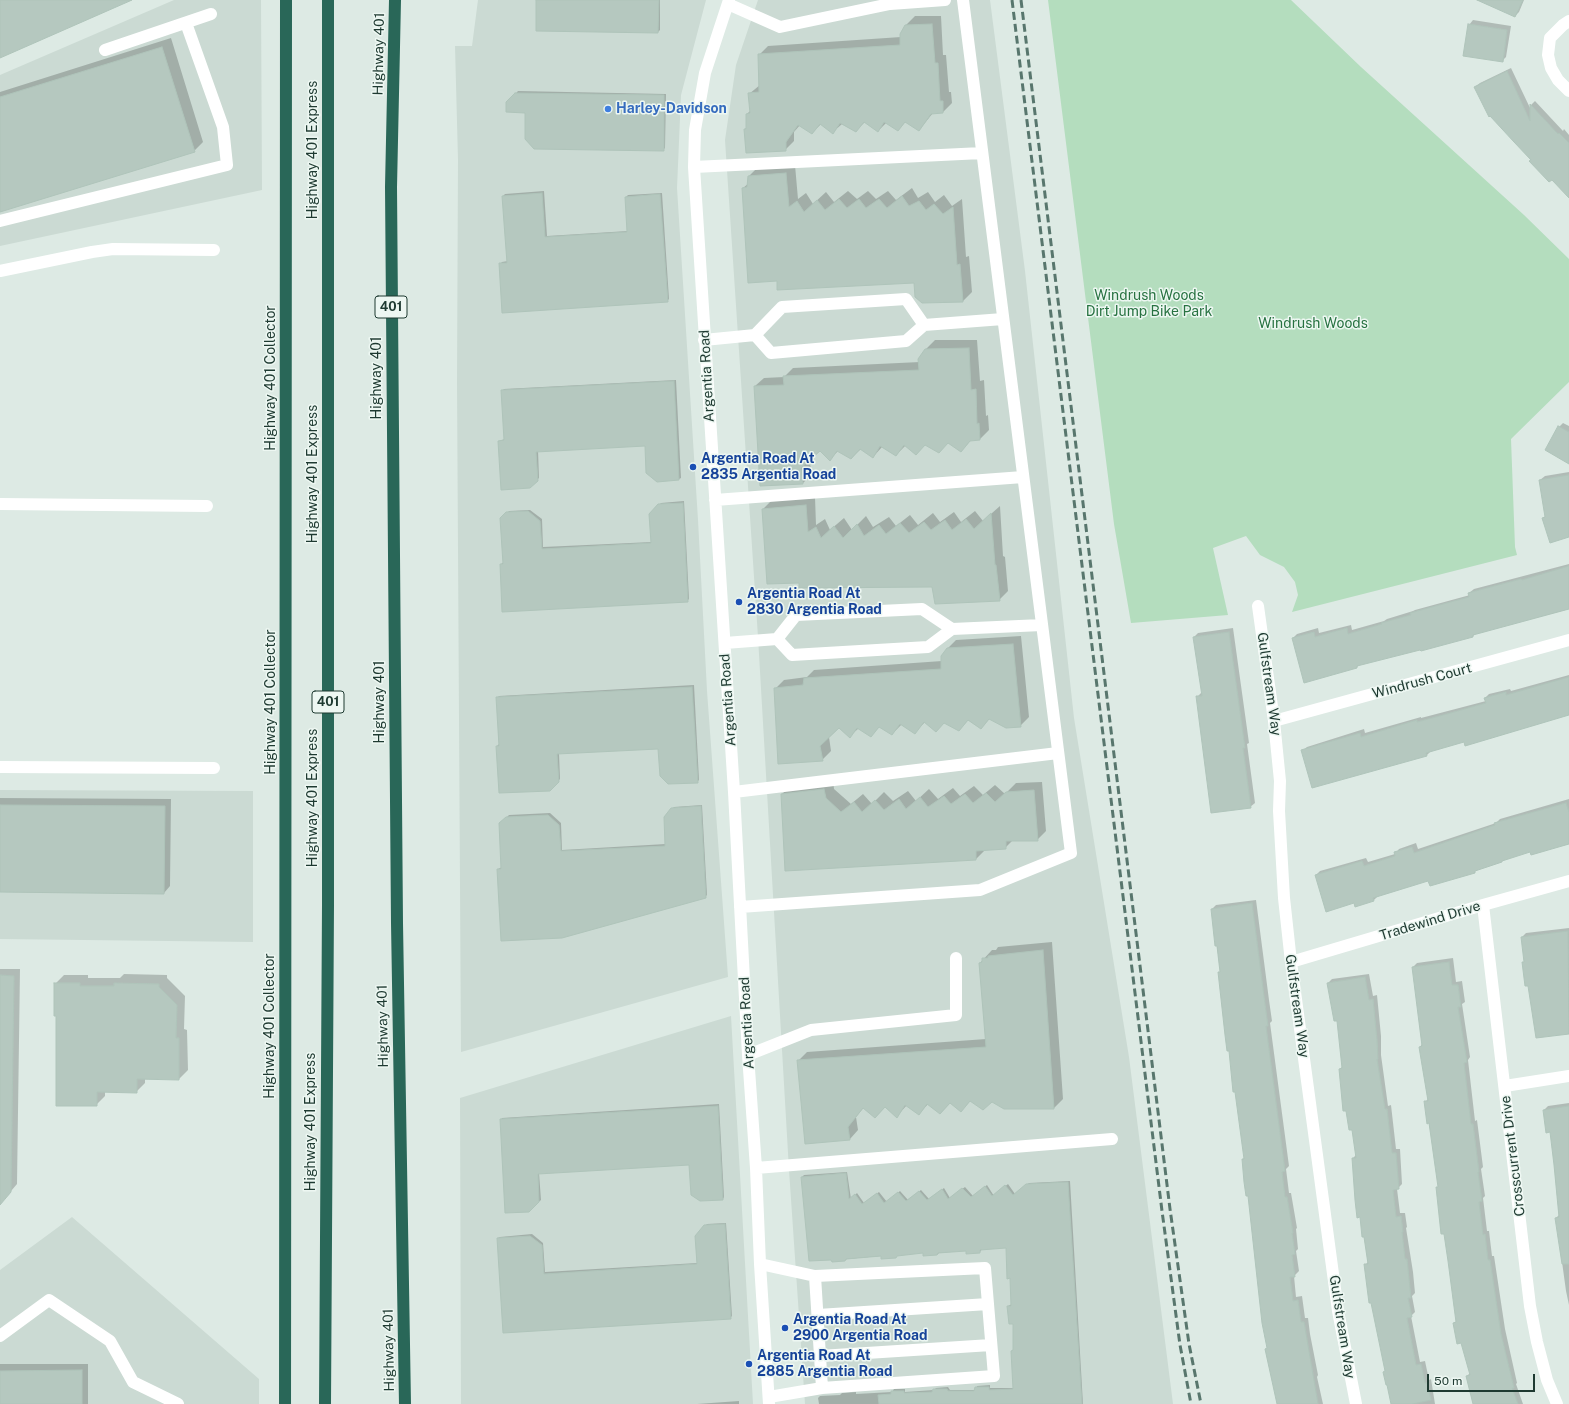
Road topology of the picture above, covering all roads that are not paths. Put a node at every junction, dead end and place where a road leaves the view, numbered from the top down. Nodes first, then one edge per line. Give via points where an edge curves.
1 (286, 0) edge
2 (328, 0) edge
3 (395, 0) edge
4 (945, 0) edge
5 (963, 0) edge
6 (729, 2) edge
7 (211, 14) dead end
8 (1569, 21) edge
9 (186, 22) junction
10 (105, 50) dead end
11 (1569, 91) edge
12 (982, 153) junction
13 (694, 167) junction
14 (0, 221) edge
15 (214, 250) dead end
16 (0, 271) edge
17 (1003, 319) junction
18 (924, 325) junction
19 (755, 335) junction
20 (704, 340) junction
21 (1023, 477) junction
22 (715, 500) junction
23 (0, 504) edge
24 (207, 506) dead end
25 (1258, 606) dead end
26 (1042, 625) junction
27 (952, 629) junction
28 (777, 639) junction
29 (1569, 640) edge
30 (724, 643) junction
31 (1274, 721) junction
32 (1058, 752) junction
33 (0, 767) edge
34 (214, 768) dead end
35 (734, 792) junction
36 (1569, 881) edge
37 (1483, 905) junction
38 (740, 907) junction
39 (956, 958) dead end
40 (1291, 962) junction
41 (748, 1055) junction
42 (1569, 1076) edge
43 (1505, 1086) junction
44 (1112, 1139) dead end
45 (756, 1168) junction
46 (760, 1264) junction
47 (816, 1276) junction
48 (988, 1304) junction
49 (818, 1315) junction
50 (0, 1336) edge
51 (991, 1345) junction
52 (820, 1356) junction
53 (822, 1388) junction
54 (769, 1400) edge
55 (178, 1404) edge
56 (285, 1404) edge
57 (325, 1404) edge
58 (405, 1404) edge
59 (1356, 1404) edge
60 (1557, 1404) edge

1 - 56 highway, Highway 401 Collector
2 - 57 highway, Highway 401 Express / 401
3 - 58 highway, Highway 401 / 401 via 391,203 396,907
4 - 6 street via 890,4 780,27
5 - 12 street
6 - 13 street, Argentia Road via 705,73 695,130
7 - 9 street
8 - 11 street via 1550,38 1548,55 1551,68 1558,80
9 - 10 street
9 - 14 street via 223,126 227,165
12 - 13 street
12 - 17 street
13 - 20 street, Argentia Road
15 - 16 street via 113,249
17 - 18 street
17 - 21 street
18 - 19 street via 906,341 771,353
18 - 19 street via 906,299 782,307
19 - 20 street
20 - 22 street, Argentia Road
21 - 22 street
21 - 26 street
22 - 30 street, Argentia Road
23 - 24 street
25 - 31 street, Gulfstream Way
26 - 27 street
26 - 32 street
27 - 28 street via 928,647 792,655
27 - 28 street via 922,609 796,615
28 - 30 street
29 - 31 street, Windrush Court
30 - 35 street, Argentia Road
31 - 40 street, Gulfstream Way via 1280,781 1279,811 1284,898
32 - 35 street
32 - 38 street via 1071,853 980,890
33 - 34 street
35 - 38 street, Argentia Road
36 - 37 street, Tradewind Drive
37 - 40 street, Tradewind Drive
37 - 43 street, Crosscurrent Drive
38 - 41 street, Argentia Road
39 - 41 street via 956,1015 811,1030
40 - 59 street, Gulfstream Way via 1338,1311
41 - 45 street, Argentia Road
42 - 43 street
43 - 60 street, Crosscurrent Drive via 1530,1306 1547,1380
44 - 45 street
45 - 46 street, Argentia Road
46 - 47 street
46 - 54 street, Argentia Road
47 - 48 street via 986,1268
47 - 49 street
48 - 49 street
48 - 51 street
49 - 52 street
50 - 55 street via 49,1300 110,1341 133,1382
51 - 52 street
51 - 53 street via 994,1376
52 - 53 street
53 - 54 street

